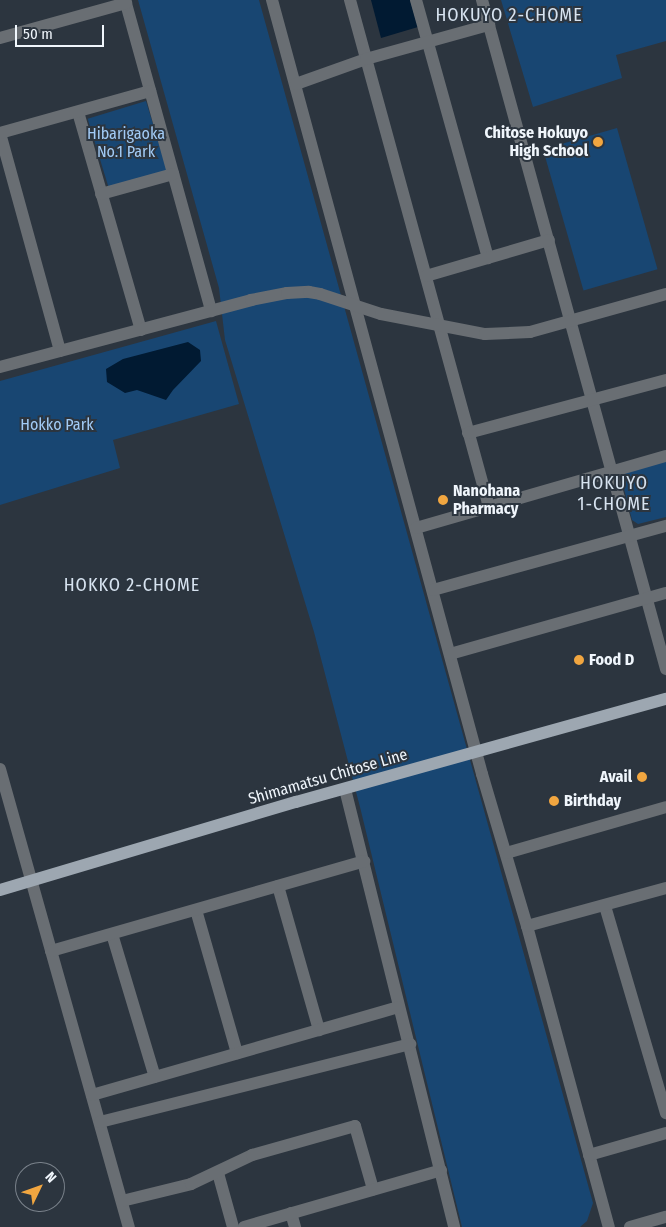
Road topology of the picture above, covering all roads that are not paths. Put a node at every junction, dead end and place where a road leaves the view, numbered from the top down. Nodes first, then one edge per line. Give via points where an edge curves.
1 (272, 0) edge
2 (350, 0) edge
3 (416, 0) edge
4 (482, 0) edge
5 (126, 2) edge
6 (489, 25) junction
7 (0, 38) edge
8 (428, 43) junction
9 (366, 59) junction
10 (296, 84) junction
11 (150, 91) junction
12 (78, 112) junction
13 (0, 133) edge
14 (173, 174) junction
15 (101, 194) junction
16 (549, 240) junction
17 (488, 258) junction
18 (426, 276) junction
19 (666, 294) edge
20 (355, 305) junction
21 (211, 311) junction
22 (572, 322) junction
23 (439, 326) junction
24 (141, 330) junction
25 (60, 351) junction
26 (0, 367) edge
27 (666, 380) edge
28 (593, 401) junction
29 (468, 433) junction
30 (666, 456) edge
31 (612, 471) junction
32 (489, 507) junction
33 (666, 526) edge
34 (416, 528) junction
35 (629, 536) junction
36 (433, 590) junction
37 (666, 593) edge
38 (646, 598) junction
39 (450, 654) junction
40 (666, 669) edge
41 (666, 699) edge
42 (476, 752) junction
43 (0, 769) edge
44 (345, 789) junction
45 (666, 807) edge
46 (506, 854) junction
47 (364, 861) junction
48 (31, 881) junction
49 (278, 886) junction
50 (666, 888) edge
51 (0, 890) edge
52 (604, 906) junction
53 (196, 910) junction
54 (527, 926) junction
55 (112, 934) junction
56 (51, 951) junction
57 (398, 1007) junction
58 (319, 1030) junction
59 (410, 1044) junction
60 (237, 1053) junction
61 (155, 1077) junction
62 (92, 1095) junction
63 (666, 1114) edge
64 (100, 1122) junction
65 (666, 1133) edge
66 (589, 1155) junction
67 (441, 1170) junction
68 (218, 1173) junction
69 (373, 1190) junction
70 (122, 1201) junction
71 (291, 1213) junction
72 (666, 1217) edge
73 (129, 1227) edge
74 (233, 1227) edge
75 (244, 1227) edge
76 (295, 1227) edge
77 (454, 1227) edge
78 (609, 1227) edge
79 (630, 1227) edge

1 - 10 street
2 - 9 street
3 - 8 street
4 - 6 street
5 - 7 street
5 - 11 street
6 - 8 street
6 - 16 street
8 - 9 street
8 - 17 street
9 - 10 street
9 - 18 street
10 - 20 street
11 - 12 street
11 - 14 street
12 - 13 street
12 - 15 street
13 - 25 street
14 - 15 street
14 - 21 street
15 - 24 street
16 - 17 street
16 - 22 street
17 - 18 street
18 - 23 street
19 - 22 street
20 - 21 street via 336,297 309,292 287,293
20 - 23 street
20 - 34 street
21 - 24 street
22 - 23 street via 530,332 485,334
22 - 28 street
23 - 29 street
24 - 25 street
25 - 26 street
27 - 28 street
28 - 29 street
28 - 31 street
29 - 32 street
30 - 31 street
31 - 32 street
31 - 35 street
32 - 34 street
33 - 35 street
34 - 36 street
35 - 36 street
35 - 38 street
36 - 39 street
37 - 38 street
38 - 39 street
38 - 40 street
39 - 42 street
41 - 42 main road, Shimamatsu Chitose Line
42 - 44 main road, Shimamatsu Chitose Line
42 - 46 street
43 - 48 street
44 - 47 street
44 - 48 main road, Shimamatsu Chitose Line
45 - 46 street
46 - 54 street
47 - 49 street
47 - 57 street
48 - 51 main road, Shimamatsu Chitose Line
48 - 56 street
49 - 53 street
49 - 58 street
50 - 52 street
52 - 54 street
52 - 63 street
53 - 55 street
53 - 60 street
54 - 66 street
55 - 56 street
55 - 61 street
56 - 62 street
57 - 58 street
57 - 59 street
58 - 60 street
59 - 64 street
59 - 67 street
60 - 61 street
61 - 62 street
62 - 64 street
64 - 70 street
65 - 66 street
66 - 78 street
67 - 69 street
67 - 77 street
68 - 69 street via 252,1155 355,1126
68 - 70 street via 191,1184
68 - 74 street
69 - 71 street
70 - 73 street
71 - 75 street
71 - 76 street
72 - 79 street

